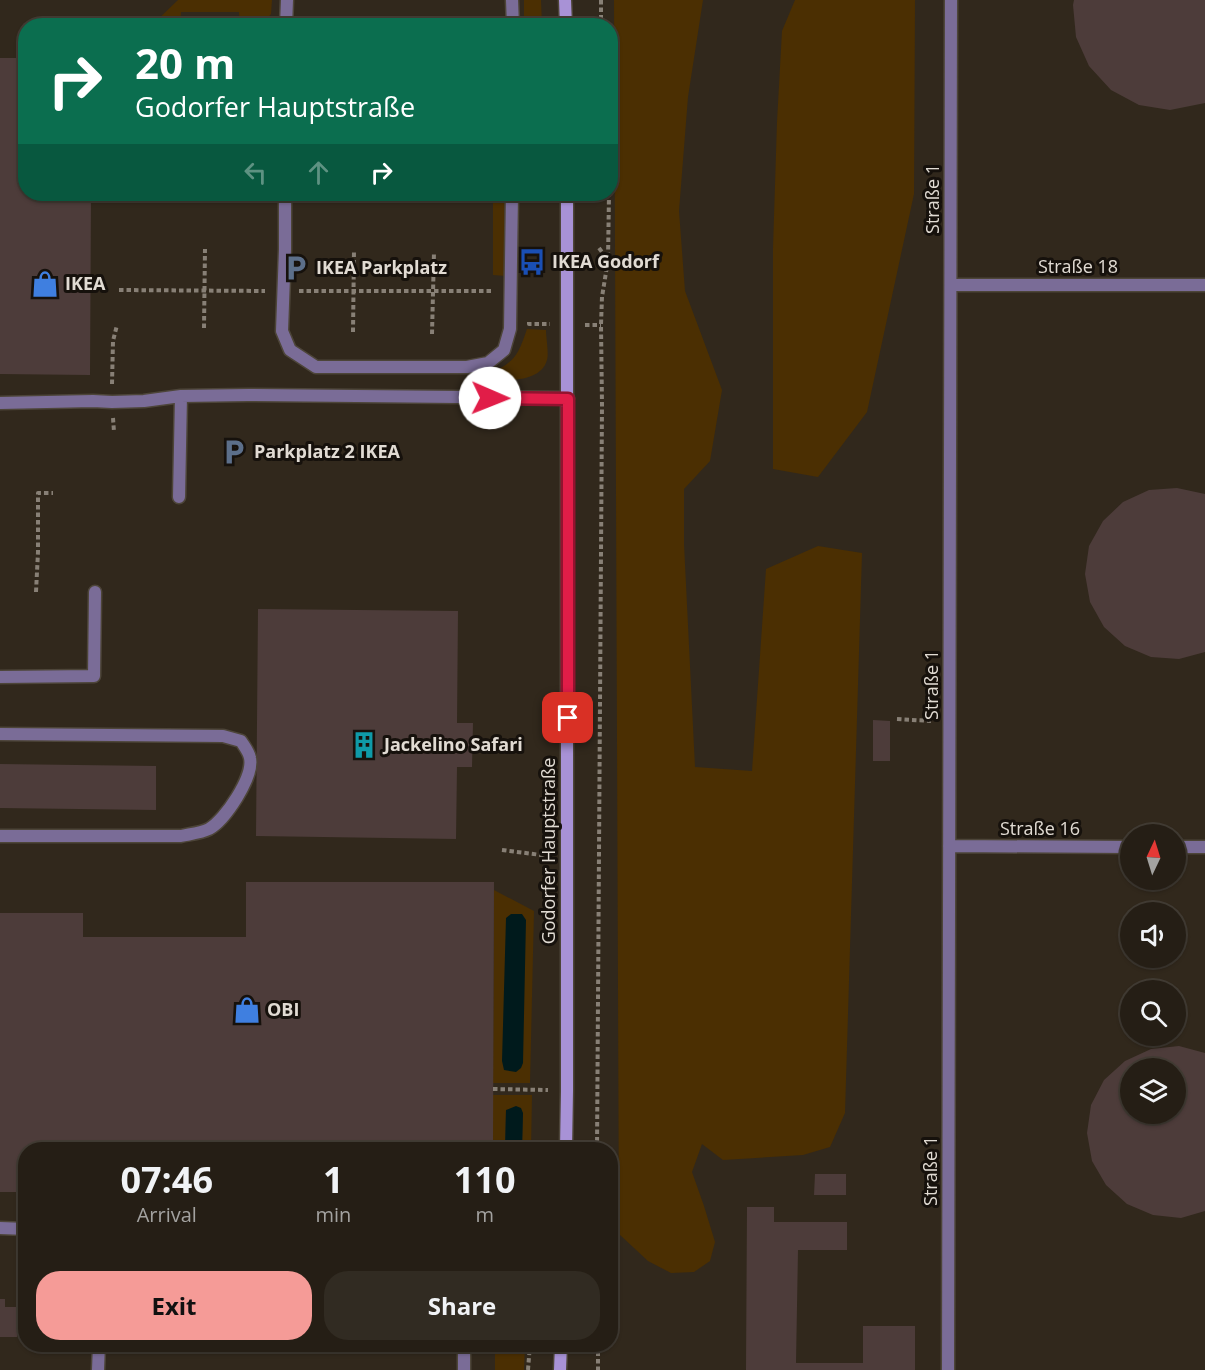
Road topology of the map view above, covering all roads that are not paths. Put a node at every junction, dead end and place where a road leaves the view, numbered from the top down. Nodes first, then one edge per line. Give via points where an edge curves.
1 (287, 0) edge
2 (512, 0) edge
3 (565, 0) edge
4 (951, 0) edge
5 (286, 18) edge
6 (513, 18) edge
7 (566, 18) edge
8 (285, 201) edge
9 (512, 201) edge
10 (567, 201) edge
11 (951, 285) junction
12 (1205, 285) edge
13 (181, 396) junction
14 (568, 399) junction
15 (0, 403) edge
16 (179, 497) dead end
17 (95, 592) dead end
18 (0, 677) edge
19 (0, 734) edge
20 (0, 836) edge
21 (949, 846) junction
22 (1120, 847) edge
23 (1186, 847) edge
24 (1205, 847) edge
25 (566, 1142) edge
26 (0, 1228) edge
27 (18, 1228) edge
28 (99, 1352) edge
29 (464, 1352) edge
30 (561, 1352) edge
31 (99, 1370) edge
32 (464, 1370) edge
33 (560, 1370) edge
34 (948, 1370) edge

1 - 5 lane
2 - 6 lane
3 - 7 main road
4 - 11 lane, Straße 1
8 - 9 lane via 282,331 290,350 316,367 467,367 488,363 504,350 510,329
10 - 14 main road, Godorfer Hauptstraße
11 - 12 lane, Straße 18
11 - 21 lane, Straße 1
13 - 14 lane
13 - 15 lane via 112,402
13 - 16 lane
14 - 25 main road, Godorfer Hauptstraße
17 - 18 lane via 94,676
19 - 20 lane via 224,736 241,741 250,758 248,776 238,795 210,828 182,836
21 - 22 lane, Straße 16
21 - 34 lane, Straße 1
23 - 24 lane
26 - 27 lane
28 - 31 lane
29 - 32 lane
30 - 33 main road

